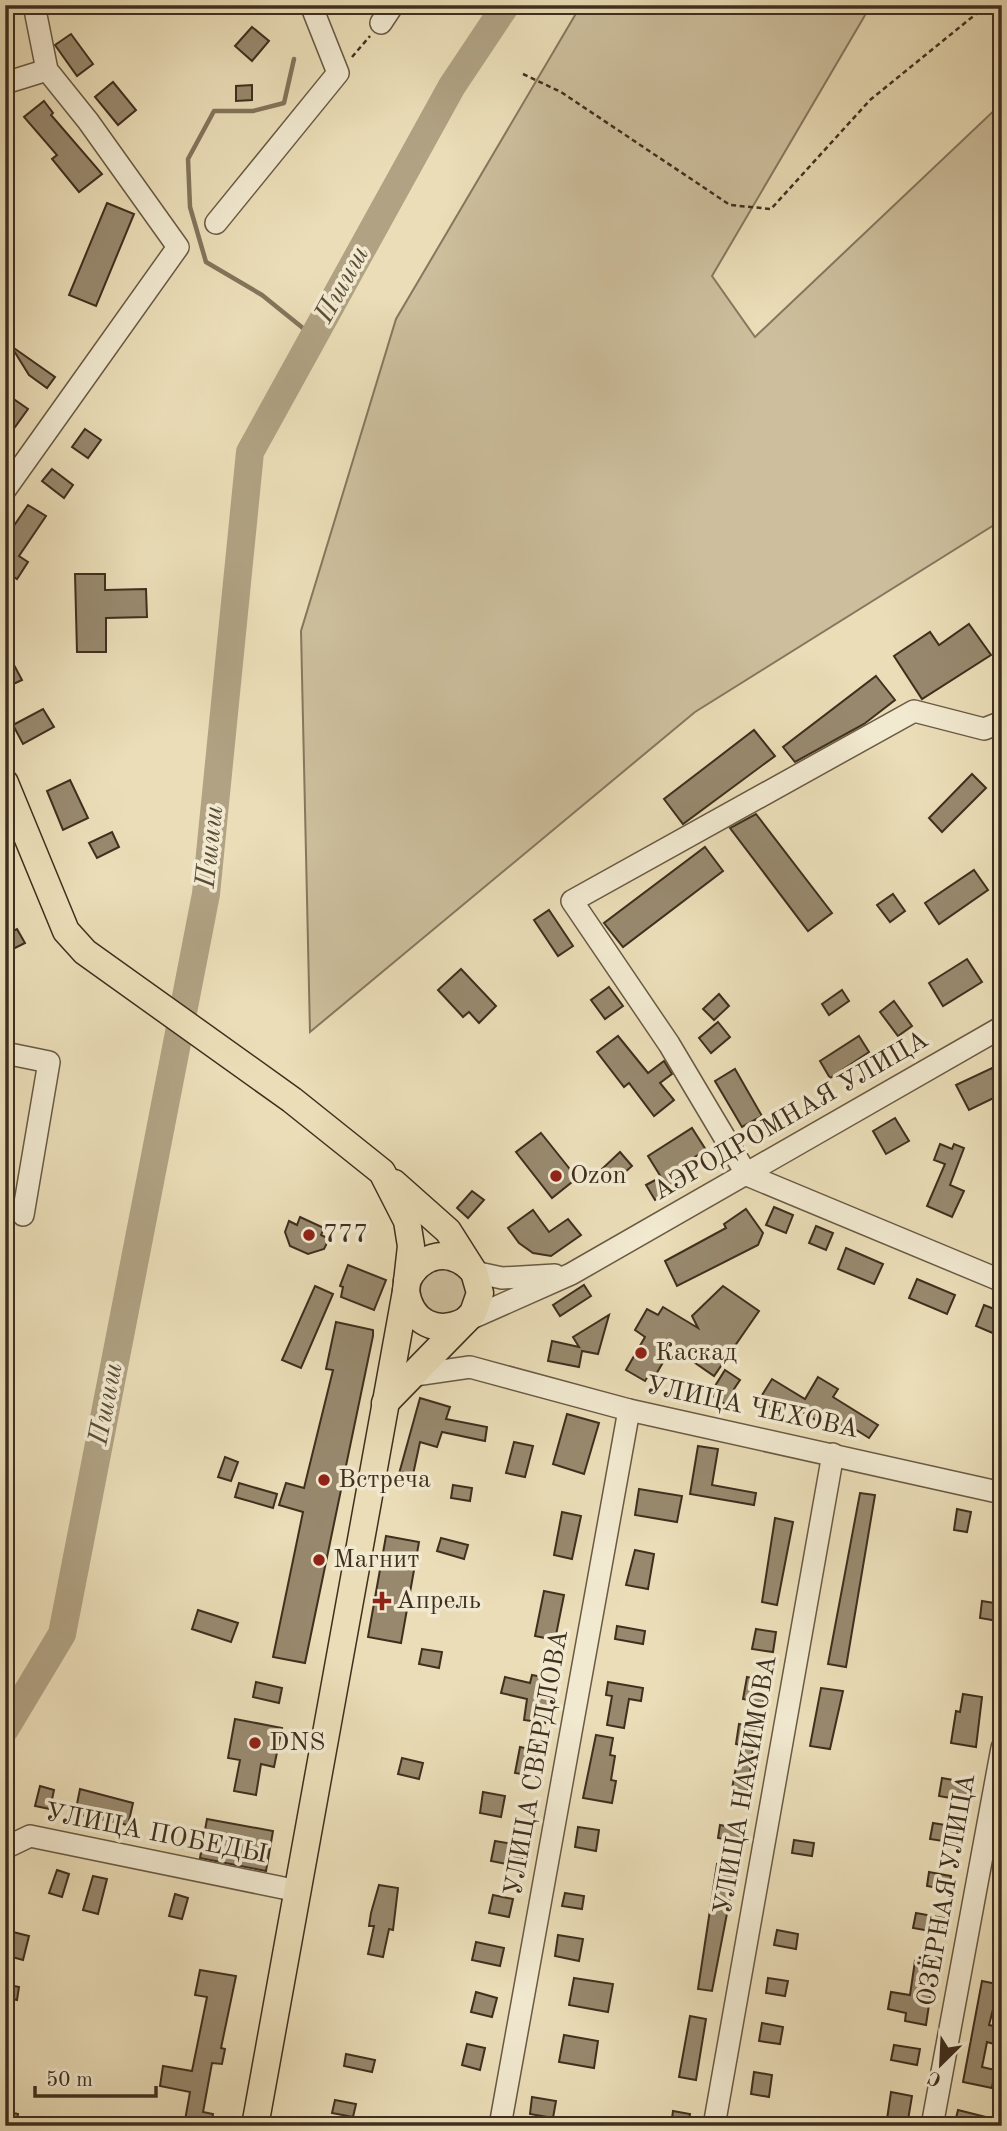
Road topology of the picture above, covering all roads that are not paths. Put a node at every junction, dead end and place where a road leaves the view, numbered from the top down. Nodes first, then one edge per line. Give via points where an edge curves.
1 (37, 5) edge
2 (312, 5) edge
3 (47, 70) junction
4 (5, 83) edge
5 (216, 223) dead end
6 (5, 490) edge
7 (1002, 722) edge
8 (5, 783) edge
9 (1002, 1027) edge
10 (5, 1053) edge
11 (382, 1172) junction
12 (747, 1175) junction
13 (23, 1215) dead end
14 (474, 1272) junction
15 (571, 1274) junction
16 (1002, 1281) edge
17 (407, 1286) junction
18 (465, 1321) junction
19 (408, 1376) junction
20 (384, 1405) junction
21 (629, 1410) junction
22 (833, 1454) junction
23 (1002, 1493) edge
24 (1002, 1748) edge
25 (5, 1848) edge
26 (298, 1891) junction
27 (255, 2126) edge
28 (500, 2126) edge
29 (714, 2126) edge
30 (932, 2126) edge

1 - 3 street
2 - 5 street via 338,73
3 - 4 street
3 - 6 street via 178,247
7 - 12 street via 984,729 914,711 572,901 669,1044
8 - 11 main road via 66,931 85,951 292,1100
9 - 12 street, АЭРОДРОМНАЯ УЛИЦА
10 - 13 street via 49,1062
11 - 14 main road via 448,1231
11 - 17 main road via 407,1221 411,1245
12 - 15 street, АЭРОДРОМНАЯ УЛИЦА
12 - 16 street
14 - 15 street, АЭРОДРОМНАЯ УЛИЦА via 502,1278
14 - 17 main road via 456,1257 444,1255 421,1262
14 - 18 main road via 478,1304
15 - 18 street, АЭРОДРОМНАЯ УЛИЦА
17 - 18 main road via 408,1303 421,1321 443,1328
17 - 20 main road
18 - 19 main road
19 - 20 main road
19 - 21 street, УЛИЦА ЧЕХОВА via 470,1367
20 - 26 main road
21 - 22 street, УЛИЦА ЧЕХОВА
21 - 28 street, УЛИЦА СВЕРДЛОВА
22 - 23 street, УЛИЦА ЧЕХОВА
22 - 29 street, УЛИЦА НАХИМОВА
24 - 30 street, ОЗЁРНАЯ УЛИЦА
25 - 26 street, УЛИЦА ПОБЕДЫ via 30,1836
26 - 27 main road

